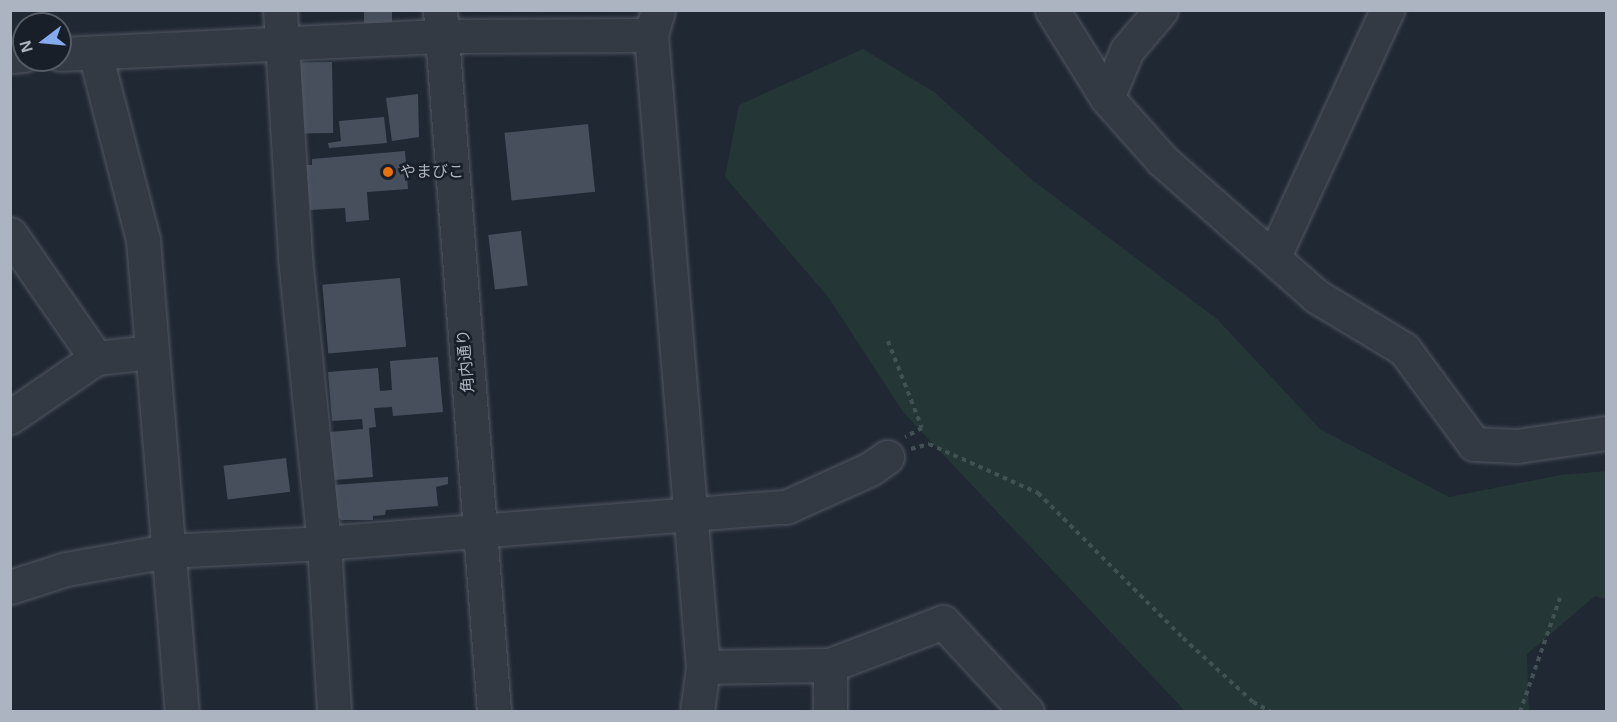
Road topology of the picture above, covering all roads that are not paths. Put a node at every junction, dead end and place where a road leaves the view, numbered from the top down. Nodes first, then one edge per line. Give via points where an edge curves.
1 (280, 10) edge
2 (1052, 10) edge
3 (1161, 10) edge
4 (1387, 10) edge
5 (440, 23) edge
6 (654, 23) edge
7 (281, 44) junction
8 (95, 53) junction
9 (72, 54) edge
10 (1107, 98) junction
11 (10, 234) edge
12 (1274, 256) junction
13 (150, 352) junction
14 (96, 358) junction
15 (10, 417) edge
16 (1606, 433) edge
17 (887, 457) road end
18 (690, 516) junction
19 (480, 532) junction
20 (324, 543) junction
21 (168, 551) junction
22 (10, 587) edge
23 (830, 665) junction
24 (703, 667) junction
25 (182, 711) edge
26 (334, 711) edge
27 (494, 711) edge
28 (697, 711) edge
29 (830, 711) edge
30 (1027, 711) edge

1 - 7 street
2 - 10 street
3 - 10 street via 1127,50
4 - 12 street
5 - 6 street
5 - 7 street
5 - 19 street, 角内通り
6 - 18 street
7 - 8 street
7 - 20 street via 295,258
8 - 9 street
8 - 13 street via 143,240
10 - 12 street via 1161,160
11 - 14 street
12 - 16 street via 1316,296 1404,349 1474,444 1517,446
13 - 14 street
13 - 21 street
14 - 15 street
17 - 18 street via 870,469 786,507
18 - 19 street
18 - 24 street
19 - 20 street
19 - 27 street, 角内通り
20 - 21 street
20 - 26 street
21 - 22 street via 66,569
21 - 25 street
23 - 24 street
23 - 29 street
23 - 30 street via 943,622
24 - 28 street

